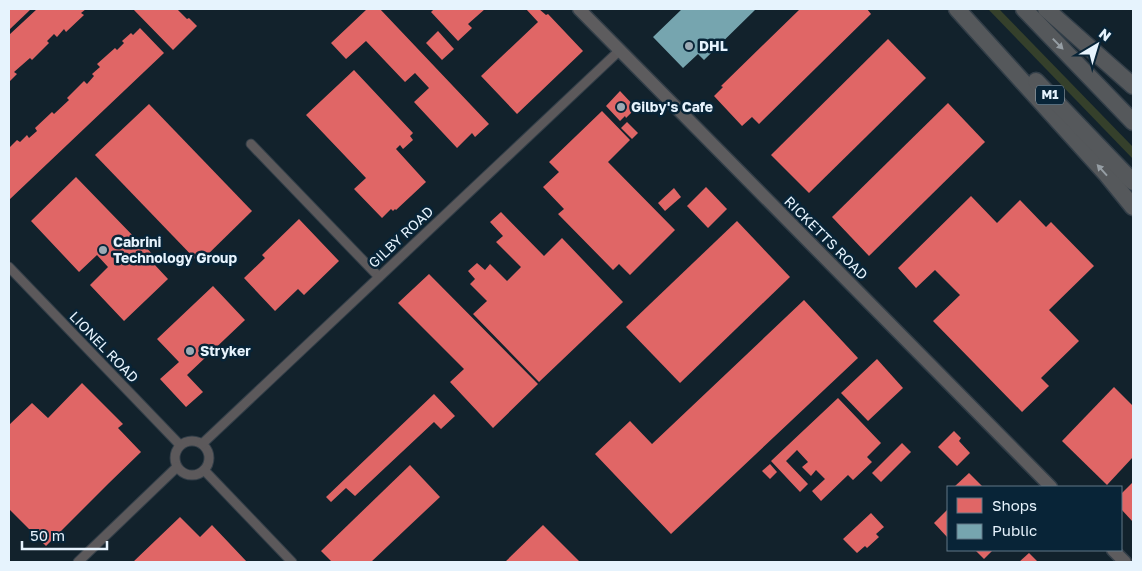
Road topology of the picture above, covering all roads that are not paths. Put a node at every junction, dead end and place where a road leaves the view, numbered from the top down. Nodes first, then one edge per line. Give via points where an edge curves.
1 (580, 9) edge
2 (957, 9) edge
3 (966, 9) edge
4 (1024, 9) edge
5 (1046, 9) edge
6 (620, 50) junction
7 (1133, 86) edge
8 (1133, 122) edge
9 (251, 144) dead end
10 (1133, 182) edge
11 (1133, 207) edge
12 (9, 267) edge
13 (379, 277) junction
14 (202, 444) junction
15 (180, 445) junction
16 (177, 467) junction
17 (204, 470) junction
18 (1050, 486) edge
19 (1114, 551) edge
20 (78, 562) edge
21 (292, 562) edge
22 (1125, 562) edge

1 - 6 street, RICKETTS ROAD
11 -> 2 highway
3 - 10 highway, M1
4 -> 8 highway
5 - 7 highway
6 - 13 street, GILBY ROAD
6 - 18 street, RICKETTS ROAD
9 - 13 street
12 - 15 street, LIONEL ROAD
13 - 14 street, GILBY ROAD
14 - 15 street via 190,441
14 - 17 street via 209,460
15 - 16 street via 174,456
16 - 17 street via 193,475
16 - 20 street
17 - 21 street
19 - 22 street

